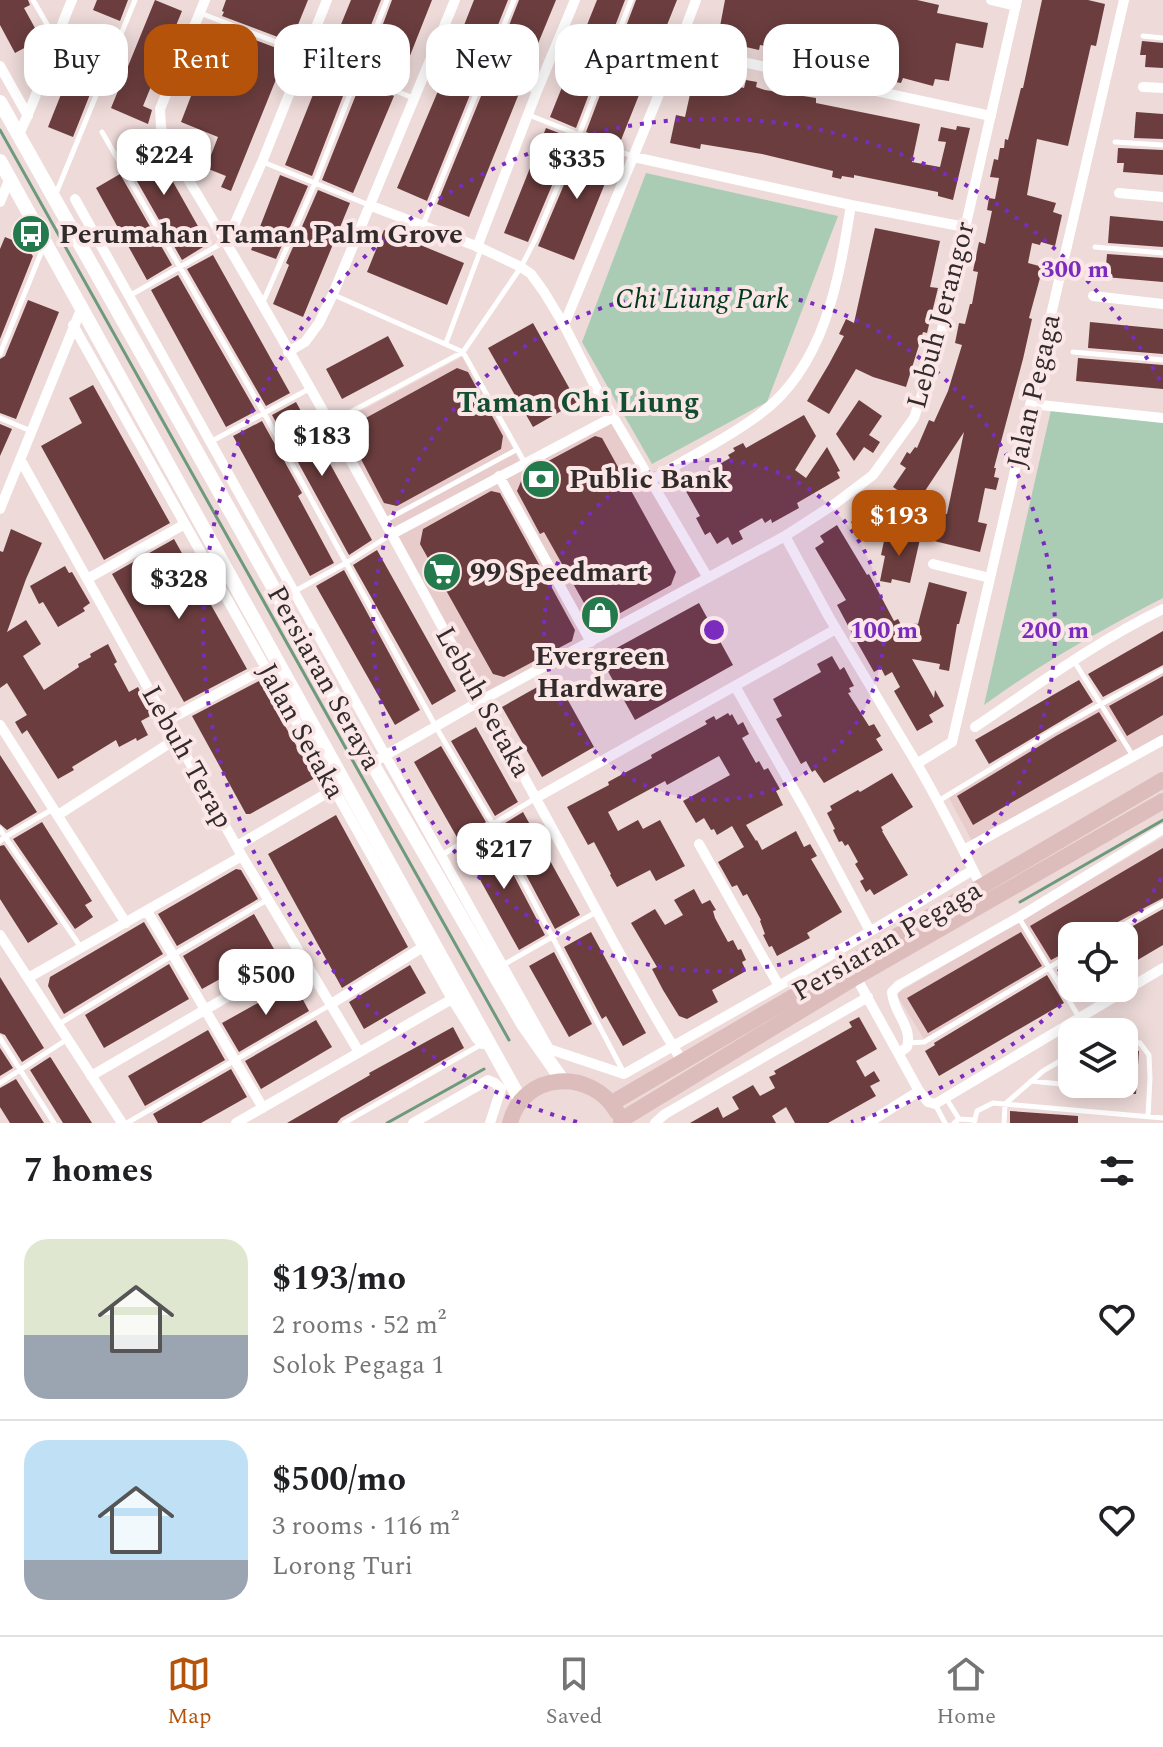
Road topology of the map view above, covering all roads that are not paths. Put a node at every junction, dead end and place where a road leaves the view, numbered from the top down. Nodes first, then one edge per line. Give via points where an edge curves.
1 (33, 0) edge
2 (72, 0) edge
3 (135, 0) edge
4 (205, 0) edge
5 (327, 0) edge
6 (387, 0) edge
7 (455, 0) edge
8 (514, 0) edge
9 (575, 0) edge
10 (631, 0) edge
11 (695, 0) edge
12 (991, 0) edge
13 (1124, 0) edge
14 (1016, 3) edge
15 (200, 13) junction
16 (47, 24) edge
17 (62, 24) edge
18 (317, 24) edge
19 (377, 24) edge
20 (445, 24) edge
21 (504, 24) edge
22 (686, 24) edge
23 (1143, 36) dead end
24 (1163, 38) edge
25 (274, 41) edge
26 (747, 63) edge
27 (0, 66) edge
28 (426, 70) edge
29 (539, 86) edge
30 (1143, 87) dead end
31 (1163, 88) edge
32 (35, 96) edge
33 (288, 96) edge
34 (349, 96) edge
35 (409, 96) edge
36 (475, 96) edge
37 (535, 96) edge
38 (659, 96) edge
39 (414, 98) junction
40 (0, 102) edge
41 (528, 114) junction
42 (28, 116) junction
43 (991, 116) junction
44 (102, 132) dead end
45 (19, 134) junction
46 (579, 135) junction
47 (1115, 142) dead end
48 (1163, 145) edge
49 (634, 157) junction
50 (0, 161) edge
51 (262, 162) junction
52 (10, 178) junction
53 (315, 183) junction
54 (1119, 193) dead end
55 (54, 197) junction
56 (1163, 197) edge
57 (75, 199) dead end
58 (0, 201) edge
59 (369, 205) junction
60 (851, 205) junction
61 (423, 225) junction
62 (965, 227) junction
63 (227, 241) junction
64 (45, 244) junction
65 (479, 247) junction
66 (1095, 247) dead end
67 (1163, 253) edge
68 (181, 267) junction
69 (521, 267) junction
70 (333, 294) junction
71 (1093, 296) dead end
72 (128, 297) junction
73 (1163, 304) edge
74 (262, 305) junction
75 (82, 307) junction
76 (73, 325) junction
77 (564, 325) junction
78 (446, 343) junction
79 (288, 352) junction
80 (463, 352) junction
81 (1073, 352) dead end
82 (0, 354) edge
83 (1163, 360) edge
84 (309, 389) junction
85 (1031, 404) junction
86 (264, 413) junction
87 (613, 417) junction
88 (0, 418) edge
89 (1163, 418) edge
90 (329, 423) junction
91 (31, 431) junction
92 (210, 442) junction
93 (516, 450) junction
94 (20, 459) junction
95 (526, 465) junction
96 (499, 476) junction
97 (650, 481) junction
98 (0, 509) edge
99 (385, 520) junction
100 (185, 524) junction
101 (392, 534) junction
102 (785, 536) junction
103 (346, 563) junction
104 (933, 564) dead end
105 (708, 578) junction
106 (990, 578) junction
107 (87, 579) junction
108 (294, 592) junction
109 (1163, 609) edge
110 (836, 629) junction
111 (591, 642) junction
112 (1074, 661) junction
113 (266, 668) junction
114 (1163, 670) edge
115 (735, 686) junction
116 (482, 700) junction
117 (1100, 703) junction
118 (166, 721) junction
119 (0, 725) edge
120 (436, 727) junction
121 (975, 727) dead end
122 (176, 739) junction
123 (1163, 740) edge
124 (386, 755) junction
125 (1133, 756) junction
126 (372, 763) junction
127 (918, 763) junction
128 (1163, 780) edge
129 (334, 789) junction
130 (1146, 789) junction
131 (536, 798) junction
132 (939, 801) junction
133 (1159, 804) edge
134 (56, 812) junction
135 (493, 824) junction
136 (0, 829) edge
137 (1162, 832) edge
138 (3, 839) edge
139 (699, 844) dead end
140 (964, 850) junction
141 (240, 851) junction
142 (442, 855) junction
143 (973, 870) junction
144 (985, 893) junction
145 (268, 899) junction
146 (1163, 903) edge
147 (147, 911) junction
148 (598, 911) junction
149 (1019, 917) junction
150 (1129, 922) edge
151 (126, 923) junction
152 (870, 931) junction
153 (552, 937) junction
154 (2, 942) edge
155 (423, 947) junction
156 (81, 948) junction
157 (301, 954) junction
158 (173, 955) junction
159 (1058, 962) edge
160 (502, 965) junction
161 (1048, 967) junction
162 (1163, 968) edge
163 (856, 977) junction
164 (28, 978) junction
165 (779, 986) junction
166 (868, 997) junction
167 (452, 999) junction
168 (331, 1004) junction
169 (205, 1010) junction
170 (1079, 1017) junction
171 (58, 1025) junction
172 (0, 1038) edge
173 (68, 1039) junction
174 (908, 1043) junction
175 (1138, 1043) edge
176 (486, 1044) junction
177 (672, 1046) junction
178 (359, 1052) junction
179 (899, 1053) junction
180 (236, 1061) junction
181 (682, 1061) junction
182 (1058, 1062) edge
183 (20, 1070) junction
184 (624, 1074) junction
185 (91, 1076) junction
186 (563, 1081) junction
187 (1030, 1081) junction
188 (0, 1083) edge
189 (1058, 1084) edge
190 (919, 1091) junction
191 (946, 1098) junction
192 (521, 1101) junction
193 (612, 1103) junction
194 (935, 1104) junction
195 (1005, 1104) junction
196 (263, 1108) junction
197 (1148, 1116) junction
198 (1163, 1118) edge
199 (621, 1121) edge
200 (956, 1121) edge
201 (974, 1122) edge
202 (54, 1123) edge
203 (125, 1123) edge
204 (236, 1123) edge
205 (344, 1123) edge
206 (413, 1123) edge
207 (490, 1123) edge
208 (510, 1123) edge
209 (655, 1123) edge
210 (868, 1123) edge
211 (945, 1123) edge
212 (1004, 1123) edge

1 - 16 lane
2 - 17 street
3 - 55 lane
4 - 15 street, Lebuh Setaka
5 - 18 street
6 - 19 lane
7 - 20 street
8 - 21 lane
9 - 29 street
10 - 46 lane
11 - 22 street
12 - 14 street
13 - 85 street, Jalan Pegaga
14 - 43 street, Lebuh Jerangor
15 - 25 lane
15 - 63 street, Lebuh Setaka via 160,109 161,127
23 - 24 lane
26 - 43 street
27 - 42 street
28 - 39 street
30 - 31 street
32 - 42 street
33 - 51 street
34 - 53 lane
35 - 39 lane
36 - 61 lane
37 - 41 street
38 - 49 street
39 - 59 street
40 - 45 main road, Persiaran Seraya
41 - 46 lane
41 - 65 street
42 - 45 street
43 - 62 street, Lebuh Jerangor
44 - 68 lane
45 - 55 main road, Persiaran Seraya
46 - 49 lane
46 - 69 lane
47 - 48 lane
49 - 60 street
49 - 77 street
50 - 52 main road, Persiaran Seraya
51 - 53 lane
51 - 63 street
52 - 58 street
52 - 64 main road, Persiaran Seraya
53 - 59 lane
53 - 74 lane
54 - 56 street
55 - 126 main road, Persiaran Seraya
57 - 72 street, Persiaran Seraya
59 - 61 street
59 - 70 street
60 - 62 street
60 - 97 street via 834,292 814,348 798,374 760,415
61 - 65 street
62 - 102 street, Lebuh Jerangor via 938,347 914,418 873,475
63 - 68 lane
63 - 74 street, Lebuh Setaka
64 - 75 main road, Persiaran Seraya
64 - 82 lane
65 - 69 street
65 - 78 lane
66 - 67 lane
68 - 72 lane
68 - 86 lane
69 - 77 street
69 - 80 lane
70 - 78 lane
70 - 79 street via 305,342
71 - 73 street
72 - 92 street, Persiaran Seraya
74 - 79 street, Lebuh Setaka
75 - 76 street
75 - 176 main road, Persiaran Seraya
76 - 91 street
76 - 100 street, Jalan Setaka
77 - 87 street
78 - 80 lane
79 - 84 street, Lebuh Setaka
80 - 90 lane
80 - 93 lane
81 - 83 lane
84 - 86 lane
84 - 90 street, Lebuh Setaka
85 - 89 street
85 - 106 street, Jalan Pegaga
86 - 92 lane
86 - 103 lane
87 - 95 street
87 - 97 street
88 - 91 lane
90 - 99 street, Lebuh Setaka
91 - 94 street
92 - 108 street, Persiaran Seraya
93 - 95 lane
93 - 99 lane
94 - 98 street
94 - 107 street, Lebuh Terap
95 - 96 street
96 - 101 street
96 - 111 street
97 - 105 street
99 - 101 street, Lebuh Setaka
100 - 107 street
100 - 113 street, Jalan Setaka
101 - 103 lane
101 - 116 street, Lebuh Setaka
102 - 105 street, Lebuh Jerangor
102 - 110 street
103 - 108 lane
103 - 120 lane
104 - 106 street
105 - 111 street, Lebuh Jerangor
106 - 127 street, Jalan Pegaga via 952,742
107 - 118 street, Lebuh Terap
108 - 124 street, Persiaran Seraya
109 - 112 street
110 - 115 street
110 - 127 street
111 - 116 street, Lebuh Jerangor
112 - 117 lane
112 - 121 street
113 - 118 street
113 - 129 street, Jalan Setaka
114 - 117 lane
115 - 131 street
115 - 152 street
116 - 120 street, Lebuh Jerangor
116 - 131 street, Lebuh Setaka
117 - 125 lane
117 - 132 lane
118 - 122 street, Lebuh Terap
119 - 134 street
120 - 124 street, Lebuh Jerangor
120 - 135 lane
122 - 134 street
122 - 141 street, Lebuh Terap
123 - 125 street, Persiaran Pegaga
124 - 126 street, Lebuh Jerangor
124 - 142 street, Persiaran Seraya
125 - 140 street, Persiaran Pegaga
126 - 186 main road, Persiaran Seraya via 523,1024
127 - 132 street
128 - 130 main road, Persiaran Pegaga
129 - 141 street
129 - 155 street, Jalan Setaka
130 - 133 main road
130 - 144 main road, Persiaran Pegaga
131 - 135 lane
131 - 148 street, Lebuh Setaka
132 - 140 street
133 - 144 main road, Persiaran Pegaga
134 - 138 lane
134 - 151 street
135 - 142 lane
135 - 153 lane
136 - 138 lane
137 - 149 street, Persiaran Pegaga
138 - 156 lane
139 - 165 street
140 - 143 street
141 - 145 street, Lebuh Terap
141 - 147 street
142 - 160 street, Persiaran Seraya
143 - 144 street
143 - 152 street
144 - 163 main road, Persiaran Pegaga
144 - 181 main road, Persiaran Pegaga
145 - 157 street, Lebuh Terap
145 - 158 lane
146 - 150 lane
147 - 151 street
147 - 158 street
148 - 153 lane
148 - 177 street, Lebuh Setaka
149 - 161 lane
149 - 174 street, Persiaran Pegaga via 892,992
151 - 156 street
152 - 165 street
153 - 160 lane
153 - 184 lane
154 - 164 street
155 - 167 street, Jalan Setaka
155 - 168 street
156 - 164 street
157 - 168 street, Lebuh Terap
157 - 169 street
158 - 169 street
158 - 171 lane
159 - 161 lane
160 - 184 street, Persiaran Seraya via 549,1049
161 - 170 lane
161 - 174 lane via 924,1042
162 - 170 street
163 - 166 street
163 - 199 main road, Persiaran Pegaga
164 - 171 street
165 - 177 street
166 - 179 street
166 - 209 street, Persiaran Pegaga
167 - 176 street, Jalan Setaka via 477,1039
167 - 178 street
168 - 178 street, Lebuh Terap
168 - 180 lane
169 - 180 street
169 - 185 street
170 - 191 street
171 - 173 street
172 - 183 lane
173 - 183 lane
173 - 185 street
174 - 179 street
175 - 197 lane via 1149,1055
176 - 192 main road, Persiaran Seraya
176 - 205 lane
177 - 181 street, Lebuh Setaka
177 - 184 street
178 - 196 street
179 - 190 street
180 - 196 street
180 - 203 lane
181 - 193 main road, Persiaran Pegaga
182 - 187 lane
183 - 188 lane
183 - 202 lane
185 - 203 street
186 - 192 main road via 547,1084
186 - 193 main road via 598,1090
187 - 189 lane
187 - 195 lane
190 - 194 street
190 - 210 street
191 - 194 street
191 - 200 lane
192 - 208 main road
193 - 199 main road
194 - 211 lane
195 - 197 lane
195 - 201 lane via 984,1106
195 - 212 lane
196 - 204 street
197 - 198 lane
200 - 201 lane
206 - 207 street via 488,1080 501,1089

